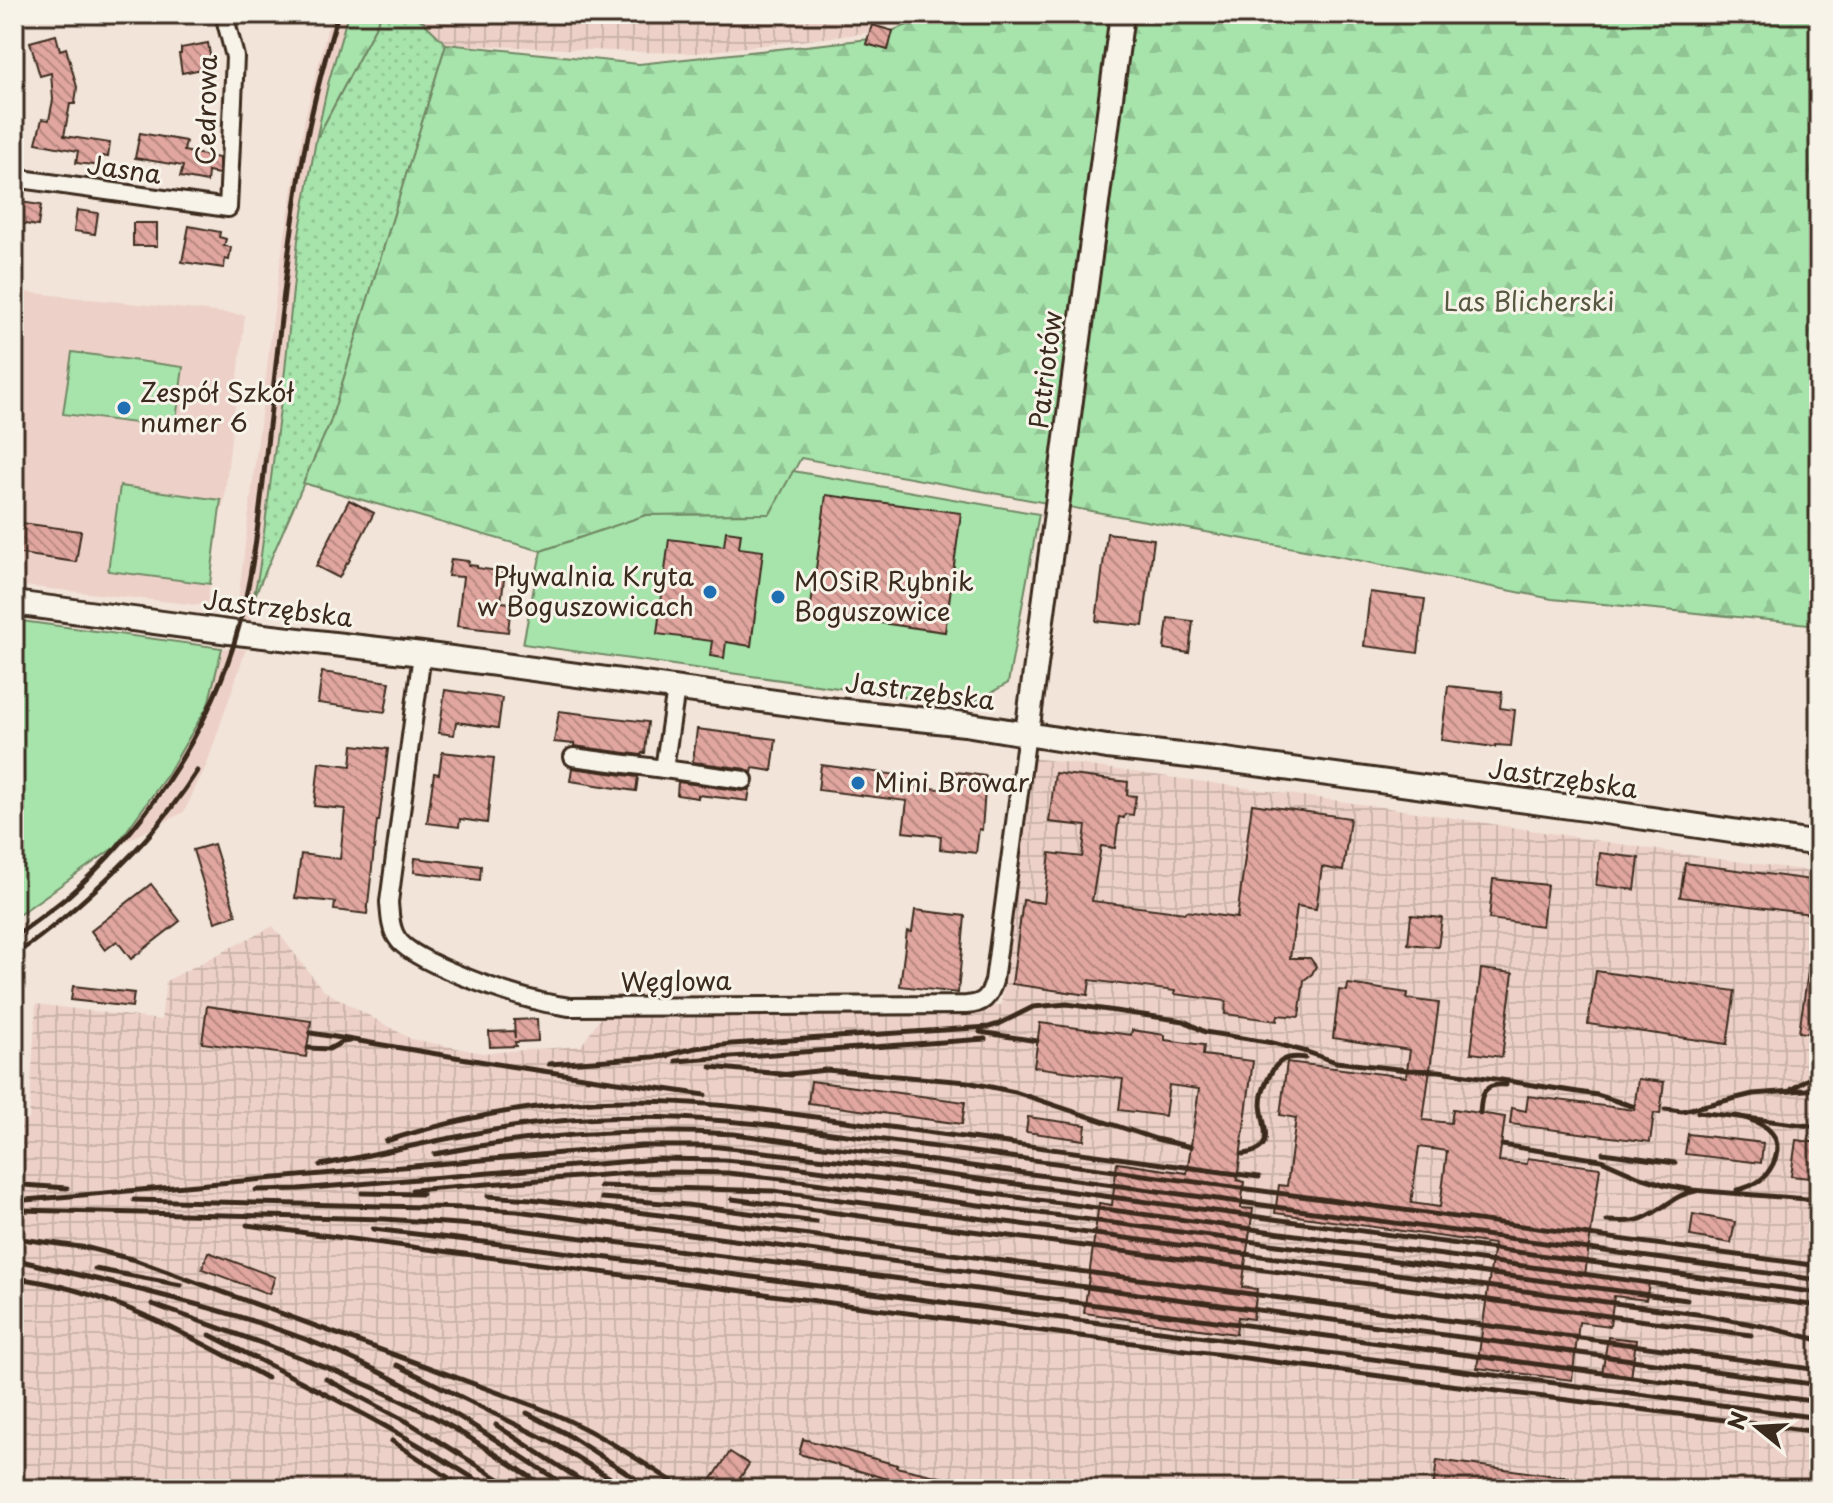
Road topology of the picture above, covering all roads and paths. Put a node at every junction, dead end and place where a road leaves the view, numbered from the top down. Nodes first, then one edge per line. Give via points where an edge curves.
1 (224, 14) edge
2 (1122, 14) edge
3 (14, 178) edge
4 (228, 208) joint
5 (14, 603) edge
6 (422, 654) junction
7 (676, 689) junction
8 (1027, 733) junction
9 (573, 757) dead end
10 (664, 769) junction
11 (744, 780) dead end
12 (1819, 844) edge

1 - 4 street, Cedrowa via 235,57
2 - 8 street, Patriotów
3 - 4 street, Jasna
5 - 6 street, Jastrzębska
6 - 7 street, Jastrzębska
6 - 8 street, Węglowa via 389,902 396,938 428,961 521,996 569,1007 982,1002 994,981
7 - 8 street, Jastrzębska
7 - 10 street
8 - 12 street, Jastrzębska
9 - 10 street
10 - 11 street

